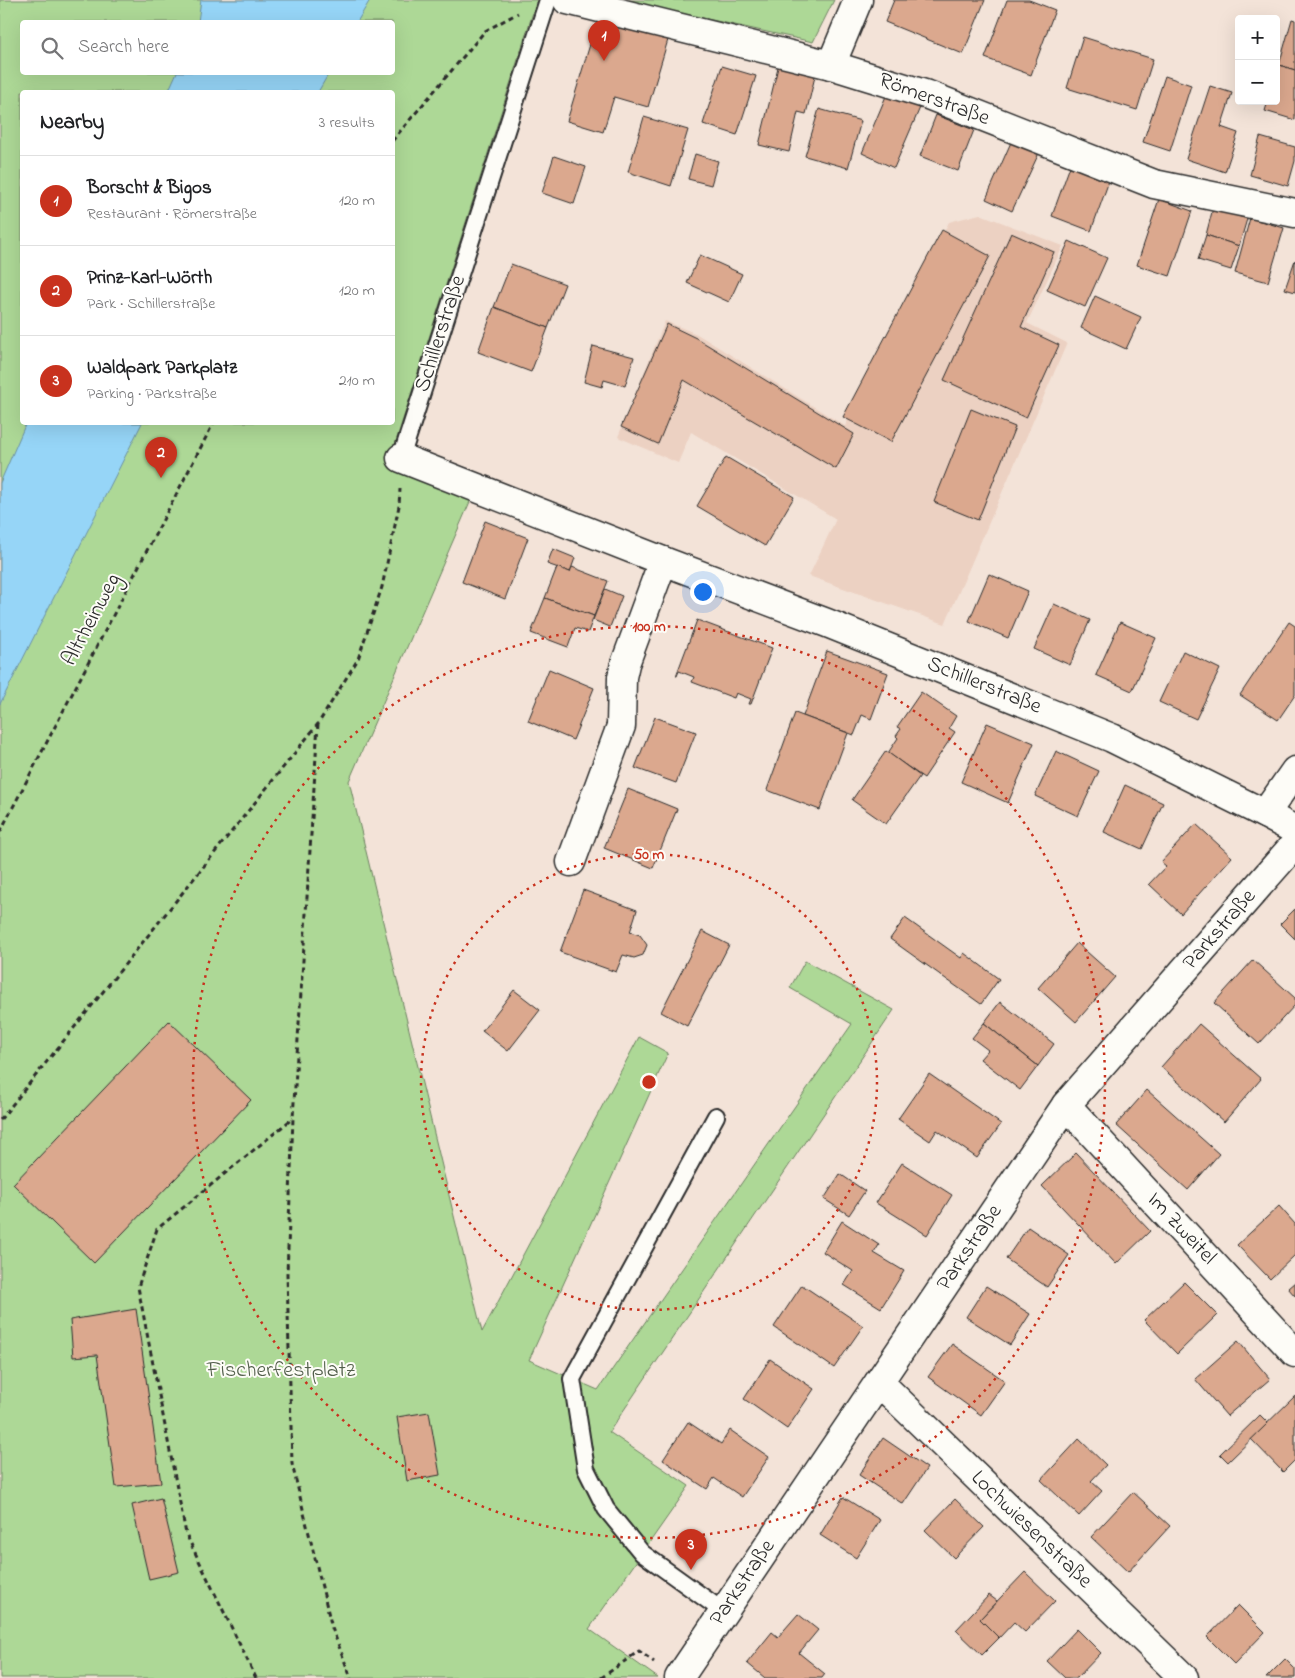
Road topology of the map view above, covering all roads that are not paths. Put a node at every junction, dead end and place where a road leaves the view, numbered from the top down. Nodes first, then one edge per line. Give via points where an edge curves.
1 (548, 0) edge
2 (567, 0) edge
3 (858, 0) edge
4 (831, 65) junction
5 (1295, 213) edge
6 (402, 458) joint
7 (663, 561) junction
8 (1295, 771) edge
9 (1265, 814) junction
10 (1295, 830) edge
11 (1295, 844) edge
12 (571, 862) dead end
13 (1066, 1105) junction
14 (716, 1116) dead end
15 (1295, 1353) edge
16 (879, 1382) junction
17 (724, 1612) junction
18 (670, 1673) edge
19 (1184, 1678) edge

1 - 6 lane, Schillerstraße
2 - 4 street, Römerstraße
3 - 4 street
4 - 5 street, Römerstraße via 928,95 1154,184
6 - 7 street, Schillerstraße
7 - 9 street, Schillerstraße via 827,622 1112,738
7 - 12 street via 625,664 621,726
8 - 9 street
9 - 10 street, Schillerstraße
11 - 13 street, Parkstraße
13 - 15 street, Im Zweitel
13 - 16 street, Parkstraße
14 - 17 lane via 572,1378 586,1469 606,1509 642,1553
16 - 17 street, Parkstraße
16 - 19 street, Lochwiesenstraße
17 - 18 street, Parkstraße

